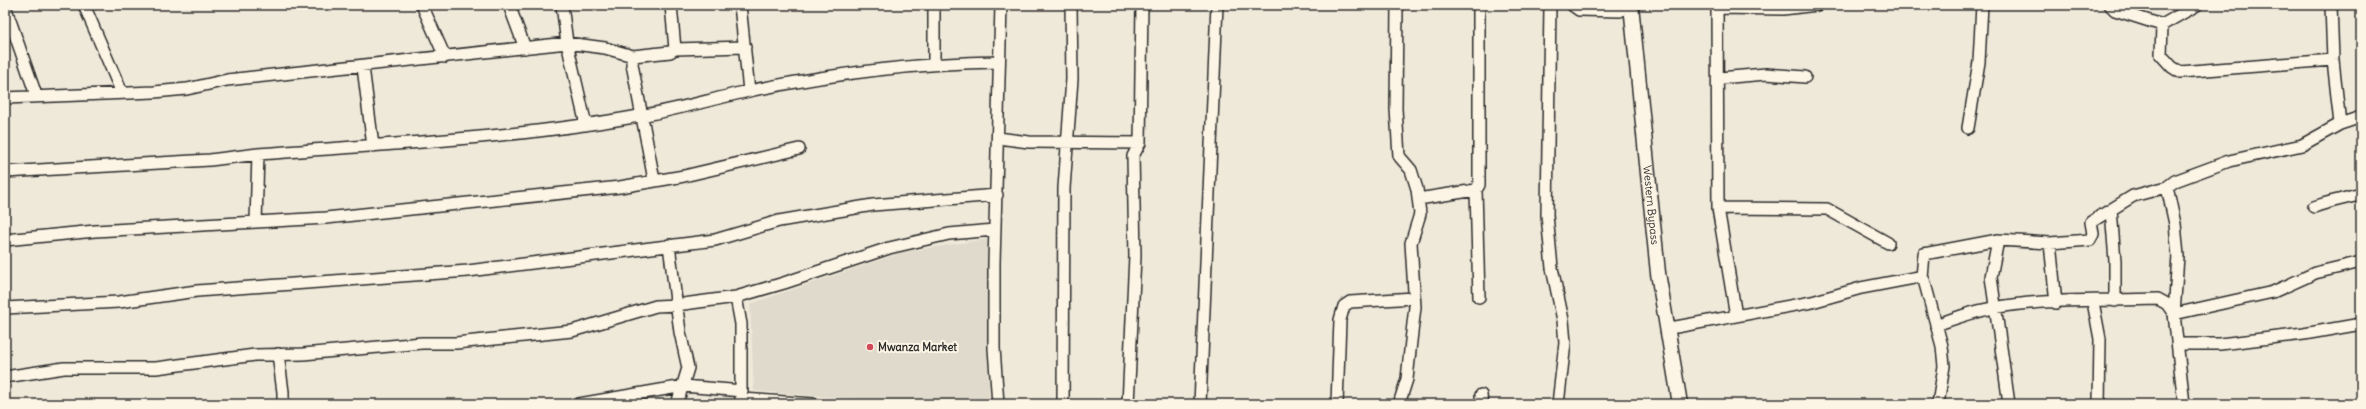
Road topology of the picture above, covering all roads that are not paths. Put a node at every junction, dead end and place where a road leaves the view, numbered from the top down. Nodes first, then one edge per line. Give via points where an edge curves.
1 (84, 5) edge
2 (422, 5) edge
3 (509, 5) edge
4 (562, 5) edge
5 (671, 5) edge
6 (740, 5) edge
7 (934, 5) edge
8 (1001, 5) edge
9 (1071, 5) edge
10 (1142, 5) edge
11 (1217, 5) edge
12 (1397, 5) edge
13 (1479, 5) edge
14 (1550, 5) edge
15 (1572, 5) edge
16 (1818, 5) edge
17 (1982, 5) edge
18 (2110, 5) edge
19 (2197, 5) edge
20 (2332, 5) edge
21 (5, 6) edge
22 (1718, 7) edge
23 (1626, 8) edge
24 (2162, 25) junction
25 (567, 44) junction
26 (745, 47) junction
27 (525, 48) junction
28 (675, 50) junction
29 (633, 56) junction
30 (445, 57) junction
31 (2332, 60) junction
32 (998, 62) junction
33 (934, 64) junction
34 (363, 67) junction
35 (1805, 77) dead end
36 (1719, 78) junction
37 (749, 91) junction
38 (122, 94) junction
39 (36, 95) junction
40 (5, 98) edge
41 (641, 116) junction
42 (2361, 117) edge
43 (2340, 124) junction
44 (586, 125) junction
45 (1968, 128) dead end
46 (998, 138) junction
47 (1067, 143) junction
48 (1140, 143) junction
49 (373, 146) junction
50 (799, 149) dead end
51 (258, 154) junction
52 (5, 172) edge
53 (654, 180) junction
54 (2168, 187) junction
55 (1476, 190) junction
56 (2361, 194) edge
57 (997, 195) junction
58 (1418, 199) junction
59 (2314, 207) dead end
60 (1718, 208) junction
61 (2111, 210) junction
62 (256, 222) junction
63 (994, 230) junction
64 (5, 240) edge
65 (1998, 240) junction
66 (1888, 243) dead end
67 (2050, 243) junction
68 (669, 245) junction
69 (2361, 262) edge
70 (1922, 278) junction
71 (736, 297) junction
72 (1479, 297) dead end
73 (1414, 298) junction
74 (2115, 301) junction
75 (2093, 302) junction
76 (2056, 303) junction
77 (676, 305) junction
78 (5, 308) edge
79 (1995, 308) junction
80 (2174, 314) junction
81 (1736, 316) junction
82 (2361, 324) edge
83 (1936, 325) junction
84 (1676, 327) dead end
85 (2178, 344) junction
86 (278, 354) junction
87 (5, 377) edge
88 (684, 386) junction
89 (742, 398) edge
90 (585, 403) edge
91 (283, 404) edge
92 (677, 404) edge
93 (814, 404) edge
94 (998, 404) edge
95 (1063, 404) edge
96 (1128, 404) edge
97 (1200, 404) edge
98 (1338, 404) edge
99 (1398, 404) edge
100 (1558, 404) edge
101 (1680, 404) edge
102 (1938, 404) edge
103 (2009, 404) edge
104 (2099, 404) edge
105 (2184, 404) edge

1 - 38 street
2 - 30 street
3 - 27 street
4 - 25 street
5 - 28 street
6 - 26 street
7 - 33 street
8 - 32 street
9 - 47 street via 1072,79
10 - 48 street
11 - 97 street
12 - 58 street via 1396,109 1399,156 1411,170
13 - 55 street via 1479,185
14 - 100 street via 1547,215 1552,268 1565,342
15 - 23 street via 1579,10
16 - 22 street via 1783,9
17 - 45 street via 1979,62
18 - 24 street via 2115,10
19 - 24 street
20 - 31 street
21 - 39 street
22 - 36 street
23 - 101 main road, Western Bypass via 1658,273
24 - 31 street via 2161,55 2180,72
25 - 27 street
25 - 29 street via 605,48
25 - 44 street
26 - 28 street
26 - 37 street
27 - 30 street
28 - 29 street
29 - 41 street via 632,64
30 - 34 street
31 - 43 street
32 - 33 street
32 - 46 street
33 - 37 street via 882,69
34 - 38 street via 227,80 187,89
34 - 49 street
35 - 36 street via 1766,74
36 - 60 street
37 - 41 street
38 - 39 street
39 - 40 street
41 - 44 street
41 - 53 street
42 - 43 street
43 - 54 street via 2302,146 2229,161
44 - 49 street
46 - 47 street
46 - 57 street
47 - 48 street
47 - 95 street via 1064,188
48 - 96 street via 1133,156 1135,256
49 - 51 street
50 - 53 street via 734,165
51 - 52 street via 210,160
51 - 62 street
53 - 62 street via 620,187 326,218
54 - 61 street via 2133,196
54 - 80 street via 2178,256
55 - 58 street
55 - 72 street
56 - 59 street
57 - 63 street
57 - 68 street via 888,203 813,214 715,240
58 - 73 street via 1420,214 1411,243
60 - 66 street via 1827,210
60 - 81 street
61 - 67 street via 2091,222 2093,234 2090,240
61 - 74 street
62 - 64 street via 95,231
63 - 71 street via 949,234 889,248
63 - 94 street via 994,348
65 - 67 street
65 - 70 street via 1924,254
65 - 79 street via 1991,277
67 - 76 street
68 - 77 street
68 - 78 street via 632,252 468,271 197,291 119,302
69 - 80 street via 2315,273 2273,292
70 - 81 street via 1906,278 1812,302
70 - 83 street
71 - 77 street
71 - 89 street via 741,324
73 - 98 street via 1350,302 1344,306 1340,320
73 - 99 street via 1407,379
74 - 75 street
74 - 80 street via 2158,299 2167,304
75 - 76 street
75 - 104 street via 2100,339
76 - 79 street
77 - 86 street via 656,306 572,331 456,343 422,343
77 - 88 street via 688,368
79 - 83 street via 1966,314
79 - 103 street
80 - 85 street
81 - 84 street
82 - 85 street via 2228,343
83 - 102 street via 1944,366
85 - 105 street
86 - 87 street via 156,368 64,368
86 - 91 street
88 - 89 street
88 - 90 street
88 - 92 street
89 - 93 street

